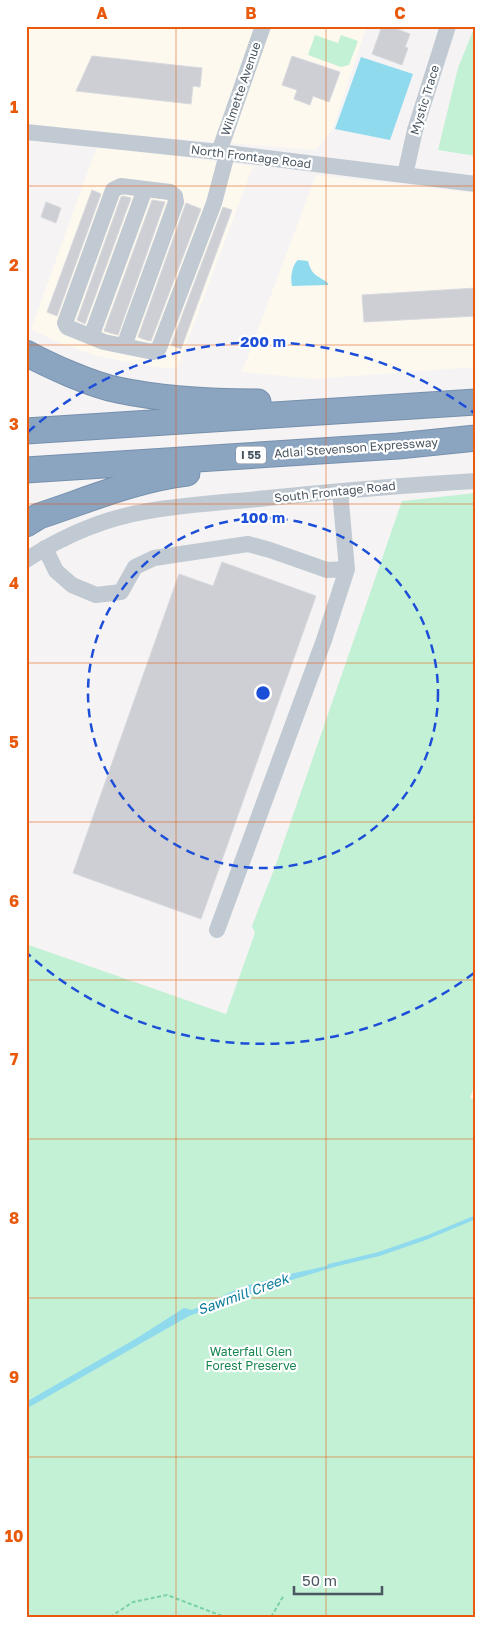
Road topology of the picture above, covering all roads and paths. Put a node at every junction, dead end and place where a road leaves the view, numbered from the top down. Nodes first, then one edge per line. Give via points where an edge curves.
1 (263, 26) edge
2 (448, 26) edge
3 (26, 132) edge
4 (223, 153) junction
5 (405, 175) junction
6 (476, 184) edge
7 (146, 189) junction
8 (91, 337) junction
9 (124, 346) junction
10 (26, 353) edge
11 (476, 402) edge
12 (446, 404) junction
13 (26, 431) edge
14 (476, 438) edge
15 (398, 446) junction
16 (26, 470) edge
17 (476, 481) edge
18 (340, 491) junction
19 (26, 524) edge
20 (45, 548) junction
21 (26, 560) edge
22 (347, 569) junction
23 (217, 930) dead end
24 (284, 1595) dead end
25 (110, 1617) edge
26 (230, 1617) edge
27 (271, 1617) edge

1 - 4 street, Wilmette Avenue
2 - 5 street, Mystic Trace via 415,130
3 - 4 street, North Frontage Road
4 - 5 street, North Frontage Road
4 - 9 street, Wilmette Avenue via 214,203 159,348 153,352
5 - 6 street, North Frontage Road
7 - 8 street
7 - 8 street, Wilmette Avenue via 120,186 113,190 65,323 67,327
7 - 9 street via 170,192 176,202
8 - 9 street, Wilmette Avenue
10 - 12 highway via 117,390 176,398
11 - 12 highway
12 - 13 highway
14 - 15 highway, Adlai Stevenson Expressway / I 55
15 - 16 highway, Adlai Stevenson Expressway / I 55
15 - 19 highway via 169,475 127,485 39,516
17 - 18 street, South Frontage Road
18 - 20 street, South Frontage Road via 148,511 113,519
18 - 22 street
20 - 21 street, South Frontage Road
20 - 22 street via 56,571 72,585 96,595 121,592 135,567 154,558 248,544 327,570
22 - 23 street
24 - 27 path
25 - 26 path via 133,1602 167,1595

